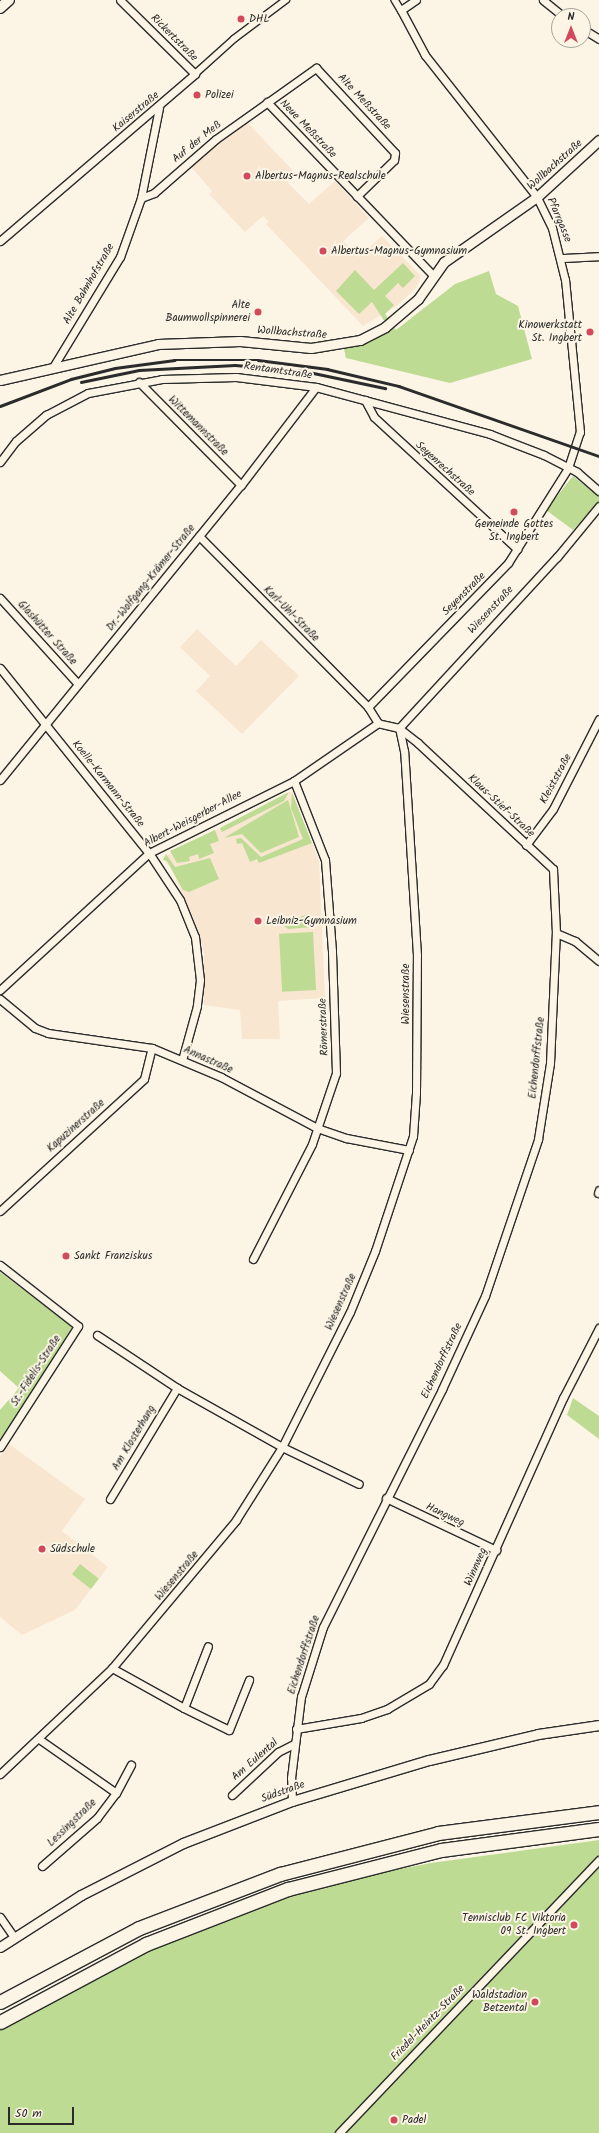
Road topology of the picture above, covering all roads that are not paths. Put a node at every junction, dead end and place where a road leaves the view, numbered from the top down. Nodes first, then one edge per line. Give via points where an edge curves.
1 (9, 0) edge
2 (120, 0) edge
3 (286, 0) edge
4 (395, 0) edge
5 (416, 0) edge
6 (543, 0) edge
7 (0, 8) edge
8 (553, 8) edge
9 (401, 10) junction
10 (195, 74) junction
11 (267, 102) junction
12 (159, 108) junction
13 (599, 140) edge
14 (357, 196) junction
15 (537, 197) junction
16 (141, 198) junction
17 (0, 241) edge
18 (599, 256) edge
19 (562, 258) junction
20 (432, 274) junction
21 (53, 367) junction
22 (0, 380) edge
23 (139, 382) junction
24 (316, 387) junction
25 (365, 400) junction
26 (0, 462) edge
27 (568, 468) junction
28 (241, 485) junction
29 (599, 491) edge
30 (599, 506) edge
31 (199, 536) junction
32 (517, 549) junction
33 (0, 598) edge
34 (0, 668) edge
35 (78, 684) junction
36 (368, 707) junction
37 (599, 719) edge
38 (46, 723) junction
39 (378, 723) junction
40 (399, 728) junction
41 (0, 780) edge
42 (294, 781) junction
43 (526, 845) junction
44 (149, 853) junction
45 (556, 914) joint
46 (556, 933) junction
47 (599, 961) edge
48 (0, 990) edge
49 (0, 999) edge
50 (152, 1048) junction
51 (182, 1060) junction
52 (317, 1128) junction
53 (408, 1150) junction
54 (0, 1211) edge
55 (253, 1259) dead end
56 (0, 1266) edge
57 (599, 1328) edge
58 (97, 1335) dead end
59 (177, 1388) junction
60 (0, 1447) edge
61 (282, 1447) junction
62 (359, 1484) dead end
63 (386, 1498) junction
64 (110, 1499) dead end
65 (496, 1550) junction
66 (208, 1646) dead end
67 (112, 1668) junction
68 (249, 1680) dead end
69 (184, 1708) junction
70 (599, 1725) edge
71 (296, 1729) junction
72 (39, 1739) junction
73 (294, 1744) junction
74 (131, 1765) dead end
75 (0, 1774) edge
76 (116, 1793) junction
77 (232, 1795) dead end
78 (292, 1801) junction
79 (599, 1812) edge
80 (599, 1829) edge
81 (599, 1860) edge
82 (42, 1866) dead end
83 (0, 1917) edge
84 (14, 1937) junction
85 (0, 1948) edge
86 (0, 2002) edge
87 (0, 2022) edge
88 (339, 2133) edge

1 - 7 main road
2 - 10 street, Rickertstraße
3 - 10 street, Kaiserstraße via 234,39
4 - 9 street, Pfarrgasse
5 - 9 street
6 - 8 street
9 - 15 street, Pfarrgasse via 425,55
10 - 12 street, Kaiserstraße
11 - 14 street, Neue Meßstraße
11 - 14 street, Alte Meßstraße via 310,71 320,71 395,153 394,160
11 - 16 street, Auf der Meß via 216,139 154,193
12 - 16 street, Alte Bahnhofstraße
12 - 17 street, Kaiserstraße
13 - 15 street, Wollbachstraße
14 - 20 street, Neue Meßstraße
15 - 19 street, Pfarrgasse
15 - 20 street, Wollbachstraße via 444,262
16 - 21 street, Alte Bahnhofstraße via 120,257
18 - 19 street
19 - 27 street, Pfarrgasse via 580,418 579,443
20 - 21 street, Wollbachstraße via 424,292 406,310 372,335 346,344 311,348 240,341 185,342 121,350
21 - 22 street
23 - 24 street, Rentamtstraße via 208,376
23 - 26 street, Rentamtstraße via 88,393 66,402 32,426
23 - 28 street, Wittemannstraße
24 - 25 street, Rentamtstraße
24 - 28 street, Dr.-Wolfgang-Krämer-Straße
25 - 27 street, Rentamtstraße via 490,434
25 - 32 street, Seyenrechstraße via 374,417
27 - 29 street, Rentamtstraße
27 - 32 street, Seyenstraße
28 - 31 street, Dr.-Wolfgang-Krämer-Straße
30 - 40 street, Wiesenstraße via 557,557
31 - 35 street, Dr.-Wolfgang-Krämer-Straße
31 - 36 street, Karl-Uhl-Straße
32 - 36 street, Seyenstraße via 494,580
33 - 35 street, Glashütter Straße
34 - 38 street, Koelle-Karmann-Straße
35 - 38 street, Dr.-Wolfgang-Krämer-Straße
36 - 39 street
37 - 43 street, Kleiststraße via 552,809
38 - 41 street, Dr.-Wolfgang-Krämer-Straße
38 - 44 street, Koelle-Karmann-Straße
39 - 40 street
39 - 42 street, Albert-Weisgerber-Allee
40 - 43 street, Klaus-Stief-Straße
40 - 53 street, Wiesenstraße via 404,751 417,954 416,1093
42 - 44 street, Albert-Weisgerber-Allee
42 - 52 street, Römerstraße via 325,860 330,902 336,1073
43 - 45 street, Klaus-Stief-Straße via 553,869
44 - 48 street, Albert-Weisgerber-Allee
44 - 51 street, Koelle-Karmann-Straße via 180,900 199,957 197,1006
45 - 46 street, Eichendorffstraße
46 - 47 street via 575,941
46 - 63 street, Eichendorffstraße via 550,1063 538,1139 526,1180 464,1344
49 - 50 street, Annastraße via 35,1028 48,1034
50 - 51 street, Annastraße
50 - 54 street, Kapuzinerstraße via 144,1079
51 - 52 street, Annastraße via 255,1093
52 - 53 street, Annastraße via 346,1138
52 - 55 street, Römerstraße
53 - 61 street, Wiesenstraße via 375,1251 350,1312
56 - 60 street, St.-Fidelis-Straße via 78,1326
57 - 65 street, Winnweg via 573,1377
58 - 59 street
59 - 61 street
59 - 64 street, Am Klosterhang
61 - 62 street
61 - 67 street, Wiesenstraße via 236,1520
63 - 65 street, Hangweg
63 - 71 street, Eichendorffstraße via 323,1627 303,1691
65 - 71 street, Winnweg via 443,1665 429,1684 387,1709 361,1718
66 - 69 street
67 - 69 street
67 - 72 street, Wiesenstraße
68 - 69 street via 229,1730
70 - 78 street, Südstraße via 538,1734 436,1758
71 - 73 street, Eichendorffstraße
72 - 75 street, Wiesenstraße
72 - 76 street
73 - 77 street, Am Eulental via 278,1752
73 - 78 street, Eichendorffstraße
74 - 76 street, Lessingstraße
76 - 82 street, Lessingstraße via 97,1818
78 - 84 street, Südstraße via 182,1843 81,1895
79 - 86 highway via 438,1833 388,1843 280,1874 139,1928
80 - 87 highway via 441,1850 288,1889 146,1944
81 - 88 street, Friedel-Heintz-Straße
83 - 84 street
84 - 85 street, Südstraße

